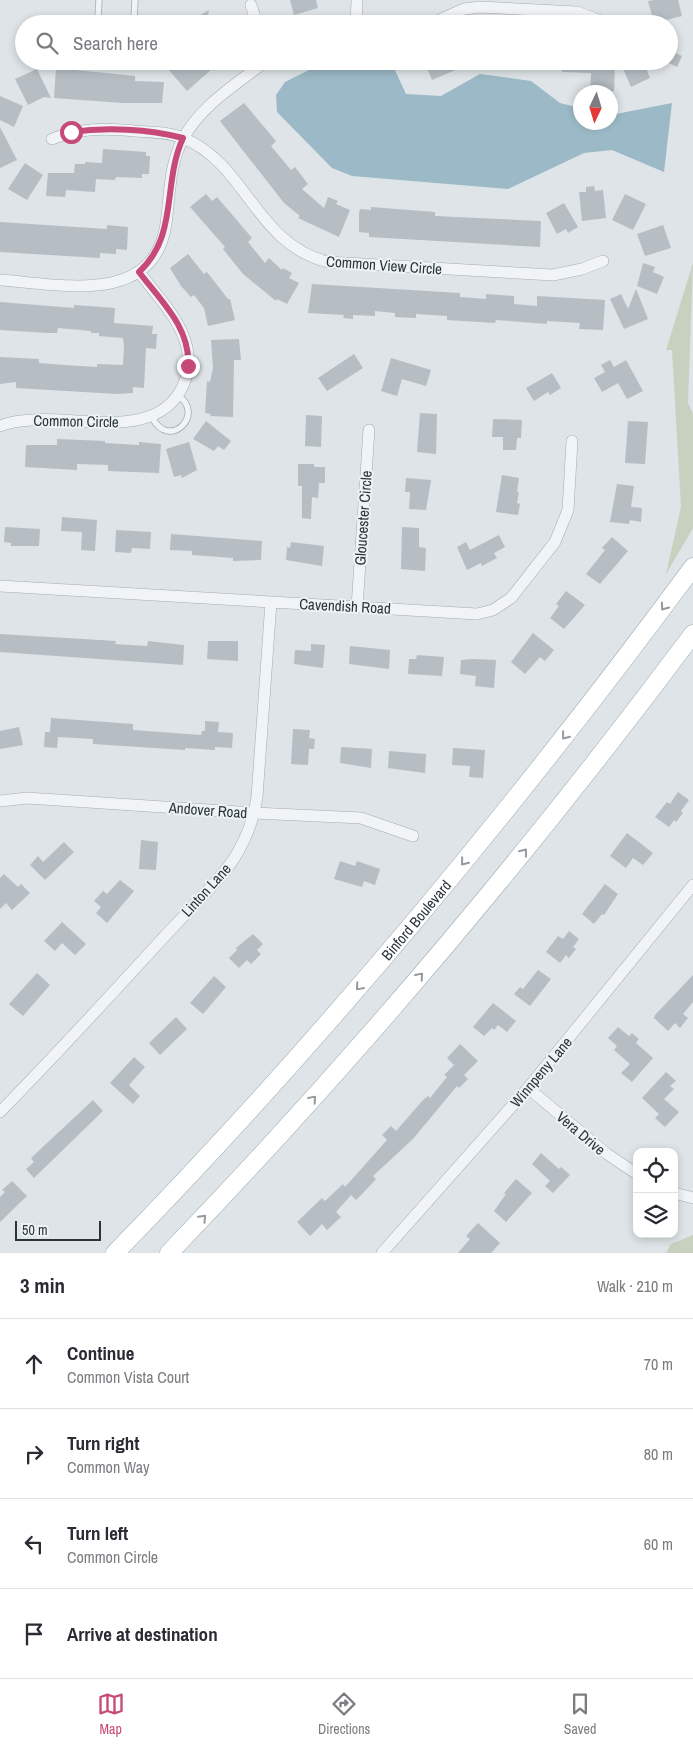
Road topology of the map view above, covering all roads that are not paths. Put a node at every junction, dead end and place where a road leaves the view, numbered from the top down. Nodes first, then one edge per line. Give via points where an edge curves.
1 (99, 0) edge
2 (136, 0) edge
3 (357, 0) edge
4 (251, 5) dead end
5 (98, 15) edge
6 (134, 15) edge
7 (254, 15) edge
8 (356, 15) edge
9 (450, 15) edge
10 (586, 15) edge
11 (255, 70) edge
12 (183, 138) junction
13 (52, 139) dead end
14 (603, 262) dead end
15 (139, 272) junction
16 (0, 280) edge
17 (177, 395) junction
18 (152, 417) junction
19 (0, 426) edge
20 (369, 430) dead end
21 (572, 441) dead end
22 (693, 567) edge
23 (0, 586) edge
24 (271, 602) junction
25 (357, 606) junction
26 (693, 634) edge
27 (0, 802) edge
28 (254, 813) junction
29 (413, 836) dead end
30 (693, 885) edge
31 (528, 1088) junction
32 (0, 1112) edge
33 (633, 1171) edge
34 (678, 1194) edge
35 (693, 1198) edge
36 (115, 1253) edge
37 (169, 1253) edge
38 (382, 1253) edge

1 - 5 lane
2 - 6 lane
3 - 8 street
4 - 7 street
9 - 10 street via 480,7
11 - 12 street via 209,106
12 - 13 street, Common View Circle via 168,134 88,129
12 - 14 street, Common View Circle via 217,160 284,241 318,260 339,264 552,275 582,270
12 - 15 street via 173,166 164,236 154,256
15 - 16 street via 102,286
15 - 17 street, Common Circle via 176,320 186,340 187,371
17 - 18 street, Common Circle
17 - 18 lane via 188,410 182,427 164,430
18 - 19 street, Common Circle via 126,423 46,418
20 - 25 street, Gloucester Circle
21 - 25 street, Cavendish Road via 569,505 562,529 507,601 493,610 472,614
22 -> 36 main road, Binford Boulevard via 540,768 399,940 265,1093
23 - 24 street, Cavendish Road
24 - 25 street, Cavendish Road
24 - 28 street, Linton Lane
37 -> 26 main road via 309,1103 434,960 577,786
27 - 28 street, Andover Road via 27,798
28 - 29 street, Andover Road via 361,818
28 - 32 street, Linton Lane via 245,839 230,864
30 - 31 street, Winnpeny Lane
31 - 33 street, Vera Drive via 607,1154
31 - 38 street, Winnpeny Lane
34 - 35 street

